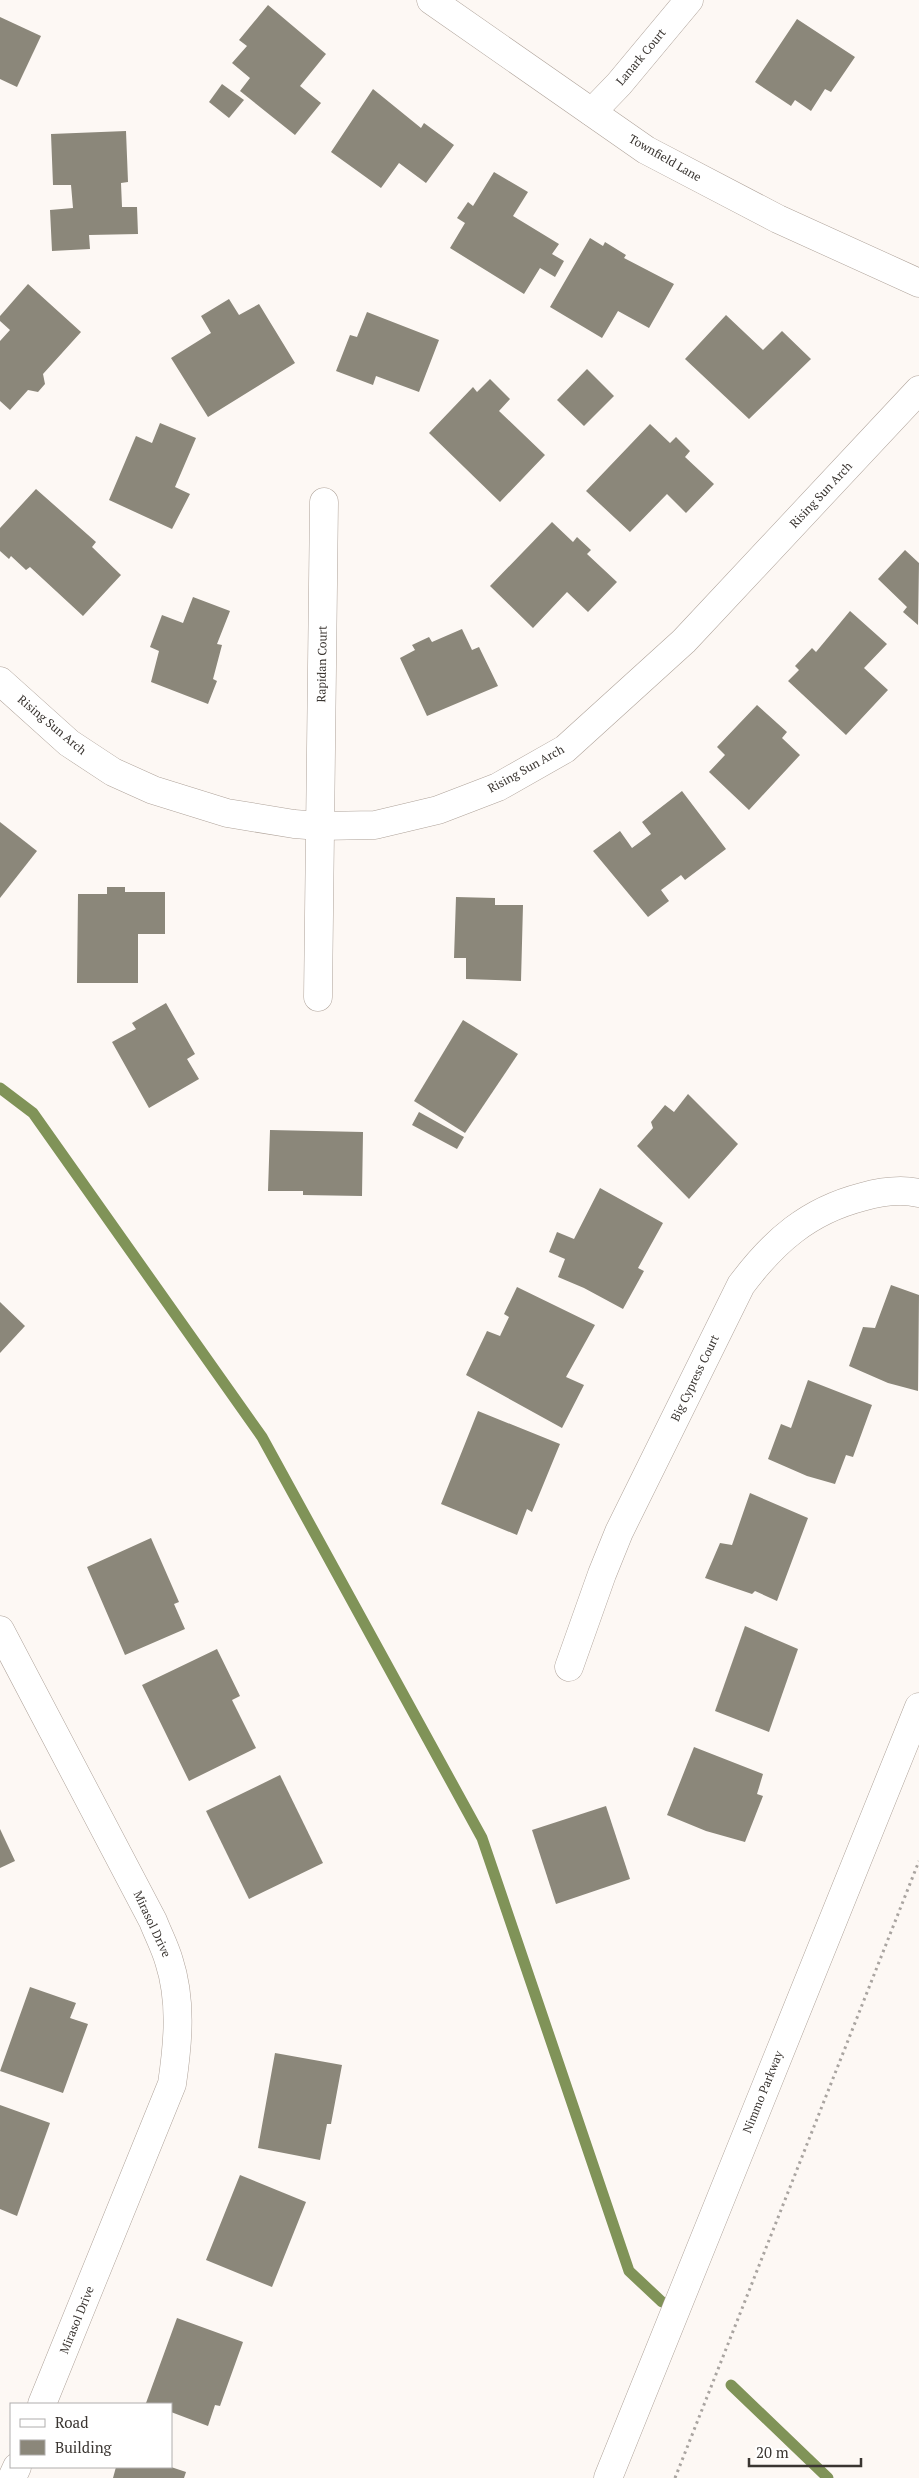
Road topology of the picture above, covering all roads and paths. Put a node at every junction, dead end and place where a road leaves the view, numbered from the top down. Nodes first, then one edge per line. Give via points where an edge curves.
1 (431, 0) edge
2 (689, 0) edge
3 (592, 112) junction
4 (919, 283) edge
5 (919, 390) edge
6 (324, 502) dead end
7 (0, 681) edge
8 (320, 826) junction
9 (318, 997) dead end
10 (919, 1193) edge
11 (0, 1630) edge
12 (8, 1664) edge
13 (569, 1667) dead end
14 (919, 1707) edge
15 (919, 1861) edge
16 (42, 2403) edge
17 (608, 2478) edge
18 (675, 2478) edge

1 - 3 street, Townfield Lane
2 - 3 street, Lanark Court
3 - 4 street, Townfield Lane via 655,155 778,219
5 - 8 street, Rising Sun Arch via 684,641 565,748 498,787 438,810 375,825
6 - 8 street, Rapidan Court
7 - 8 street, Rising Sun Arch via 69,743 114,772 153,790 227,813
8 - 9 street, Rapidan Court
10 - 13 street, Big Cypress Court via 877,1193 836,1204 797,1226 764,1255 741,1285 619,1532
11 - 12 street, Mirasol Drive
12 - 16 street, Mirasol Drive via 153,1921 170,1961 177,2003 178,2046 172,2084
14 - 17 street, Nimmo Parkway
15 - 18 path

